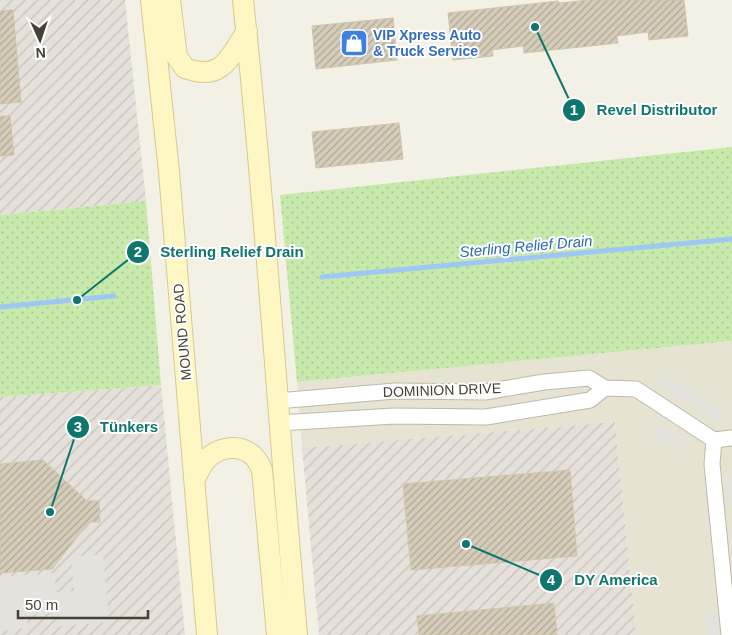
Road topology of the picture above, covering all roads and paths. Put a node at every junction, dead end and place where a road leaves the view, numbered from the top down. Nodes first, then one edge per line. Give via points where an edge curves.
1 (151, 0) edge
2 (170, 0) edge
3 (243, 0) edge
4 (247, 31) junction
5 (605, 388) junction
6 (277, 400) junction
7 (279, 424) junction
8 (732, 438) edge
9 (714, 440) junction
10 (195, 478) junction
11 (208, 635) edge
12 (278, 635) edge
13 (298, 635) edge
14 (730, 635) edge

1 - 10 main road, MOUND ROAD
2 - 4 main road via 177,57 185,68 208,73 220,68
3 - 4 main road
4 - 6 main road
5 - 6 street, DOMINION DRIVE via 590,378 485,392 395,391
5 - 7 street, DOMINION DRIVE via 590,400 486,417 394,416
5 - 9 street, DOMINION DRIVE via 636,390
6 - 7 main road
7 - 13 main road
8 - 9 street
9 - 14 street via 712,464
10 - 11 main road, MOUND ROAD
10 - 12 main road via 212,454 228,448 252,454 258,462 262,470

